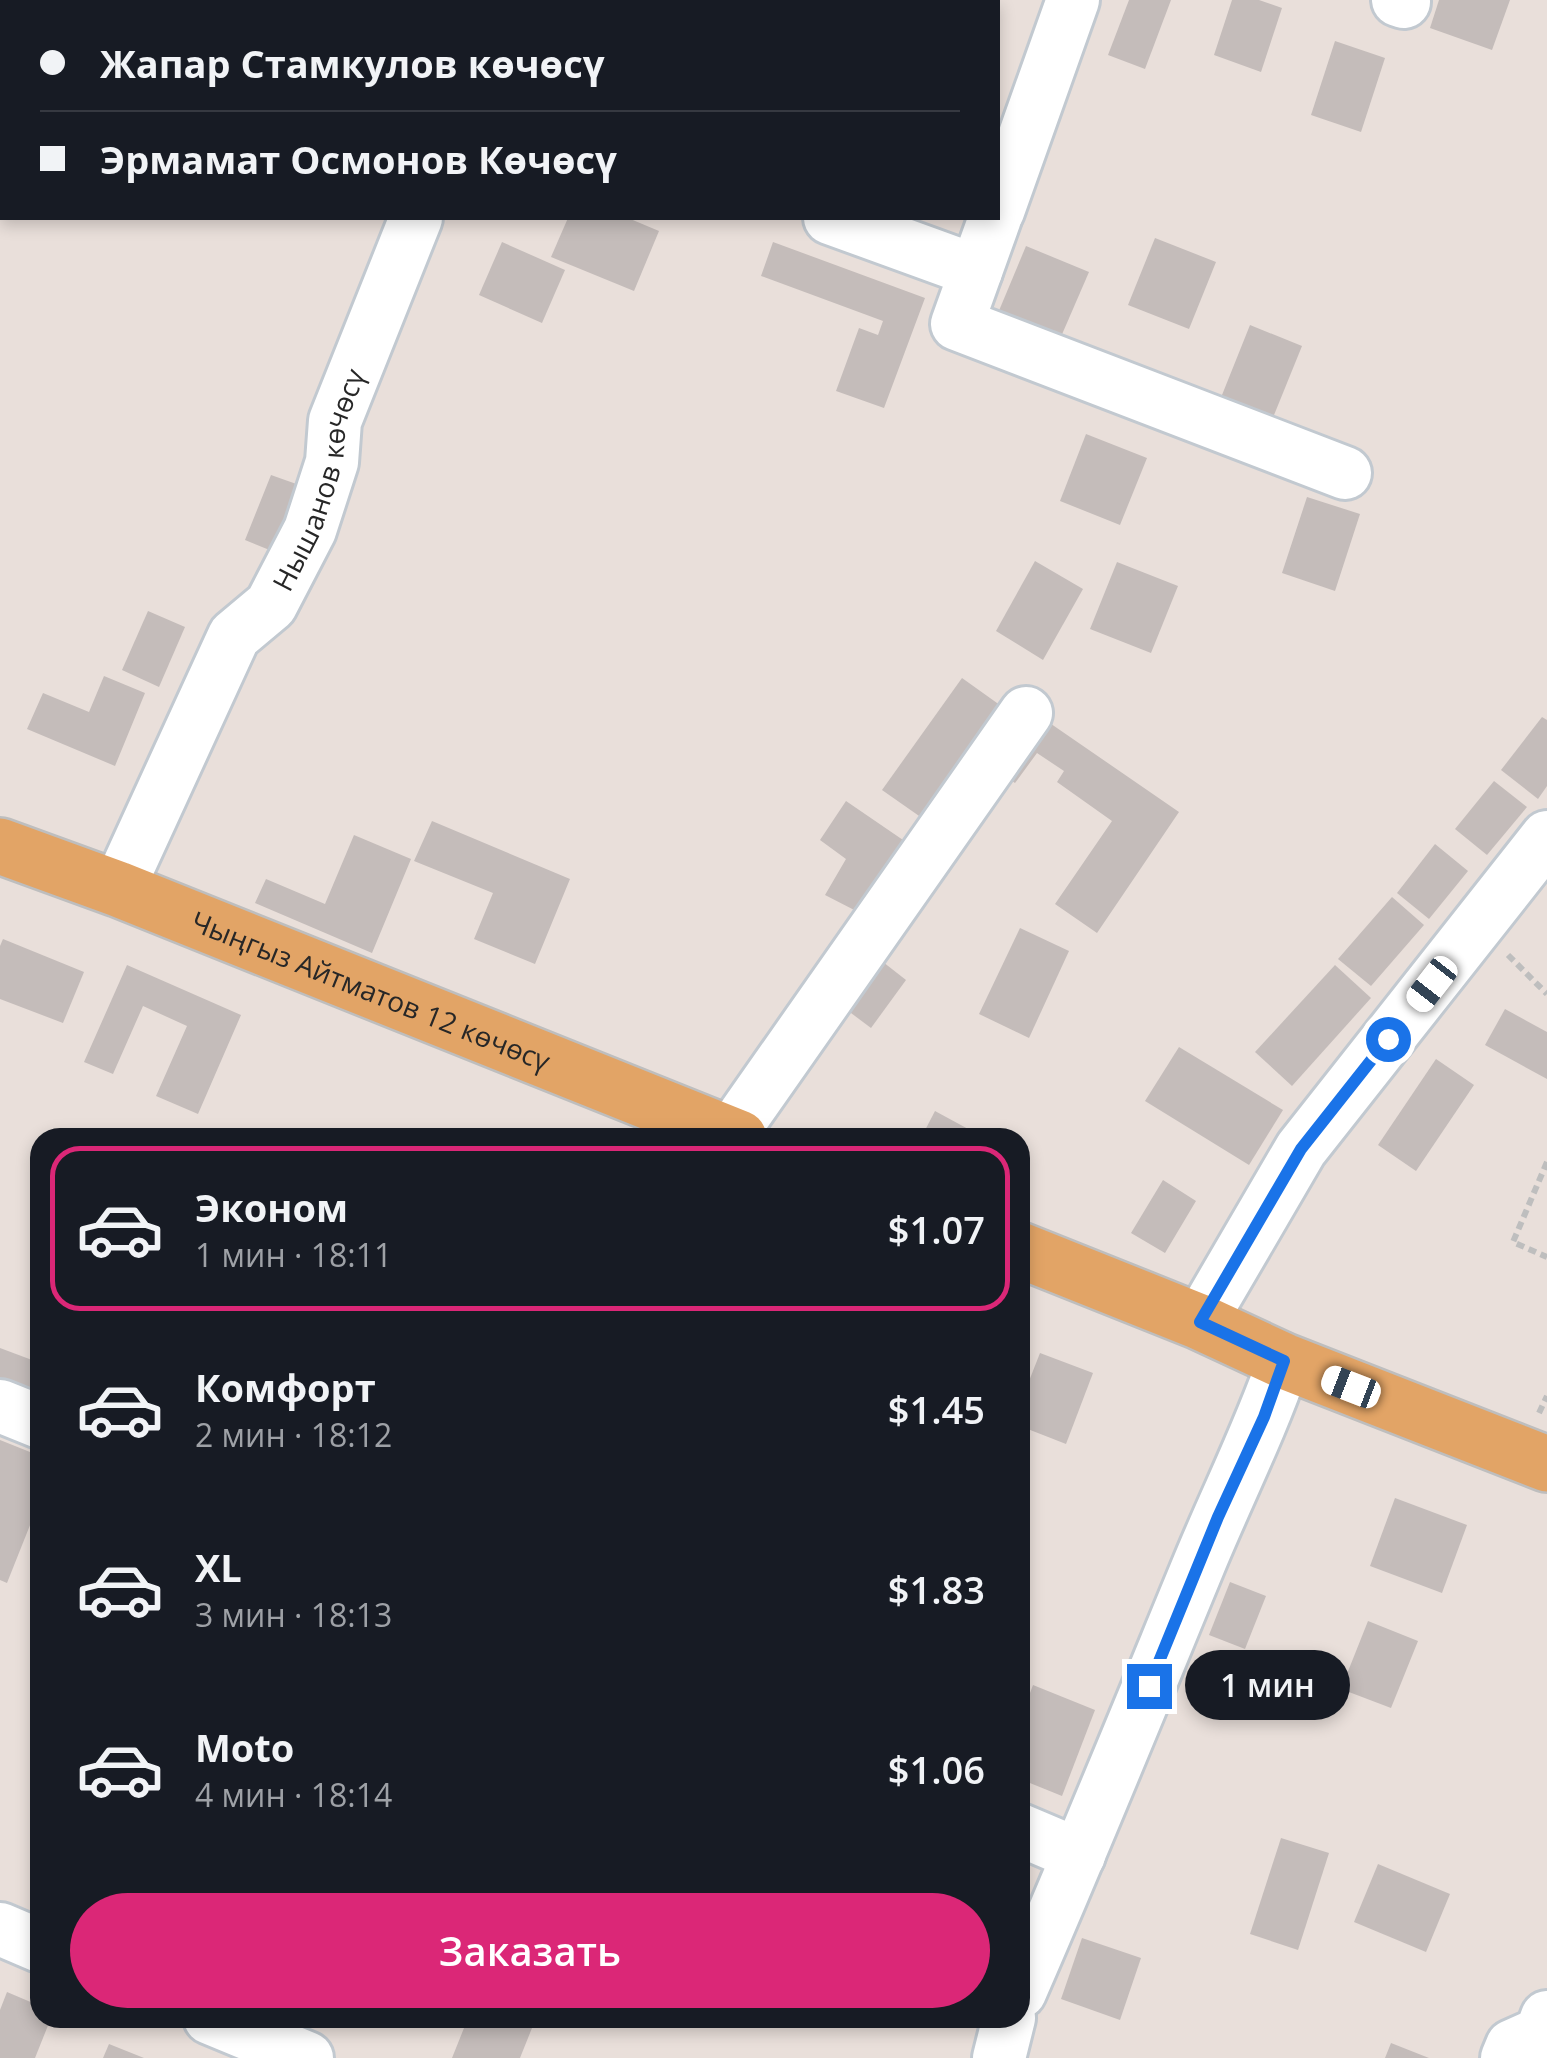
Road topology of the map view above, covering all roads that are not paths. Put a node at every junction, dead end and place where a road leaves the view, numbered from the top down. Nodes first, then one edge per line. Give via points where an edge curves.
1 (1073, 0) edge
2 (1000, 203) edge
3 (415, 220) edge
4 (836, 220) edge
5 (994, 220) edge
6 (976, 271) junction
7 (1345, 473) dead end
8 (1026, 713) dead end
9 (1547, 837) edge
10 (1, 849) edge
11 (118, 889) junction
12 (715, 1128) edge
13 (741, 1128) edge
14 (1030, 1254) edge
15 (1200, 1322) junction
16 (1284, 1361) junction
17 (0, 1406) edge
18 (30, 1418) edge
19 (1547, 1464) edge
20 (1030, 1834) edge
21 (1080, 1855) junction
22 (0, 1930) edge
23 (30, 1942) edge
24 (1030, 1969) edge
25 (1547, 2017) edge
26 (234, 2028) edge
27 (1007, 2028) edge
28 (307, 2058) edge
29 (999, 2058) edge
30 (1507, 2058) edge

1 - 2 street
3 - 11 street, Нышанов көчөсү via 334,422 332,462 310,530 271,605 234,636
4 - 6 street
5 - 6 street
6 - 7 street via 956,324
8 - 13 street
9 - 15 street via 1301,1149
10 - 11 main road, Чыңгыз Айтматов 12 көчөсү
11 - 12 main road, Чыңгыз Айтматов 12 көчөсү
14 - 15 main road
15 - 16 main road
16 - 19 main road
16 - 21 street
17 - 18 street
20 - 21 street
21 - 24 street
22 - 23 street
25 - 30 street via 1541,2033 1512,2046
26 - 28 street
27 - 29 street

